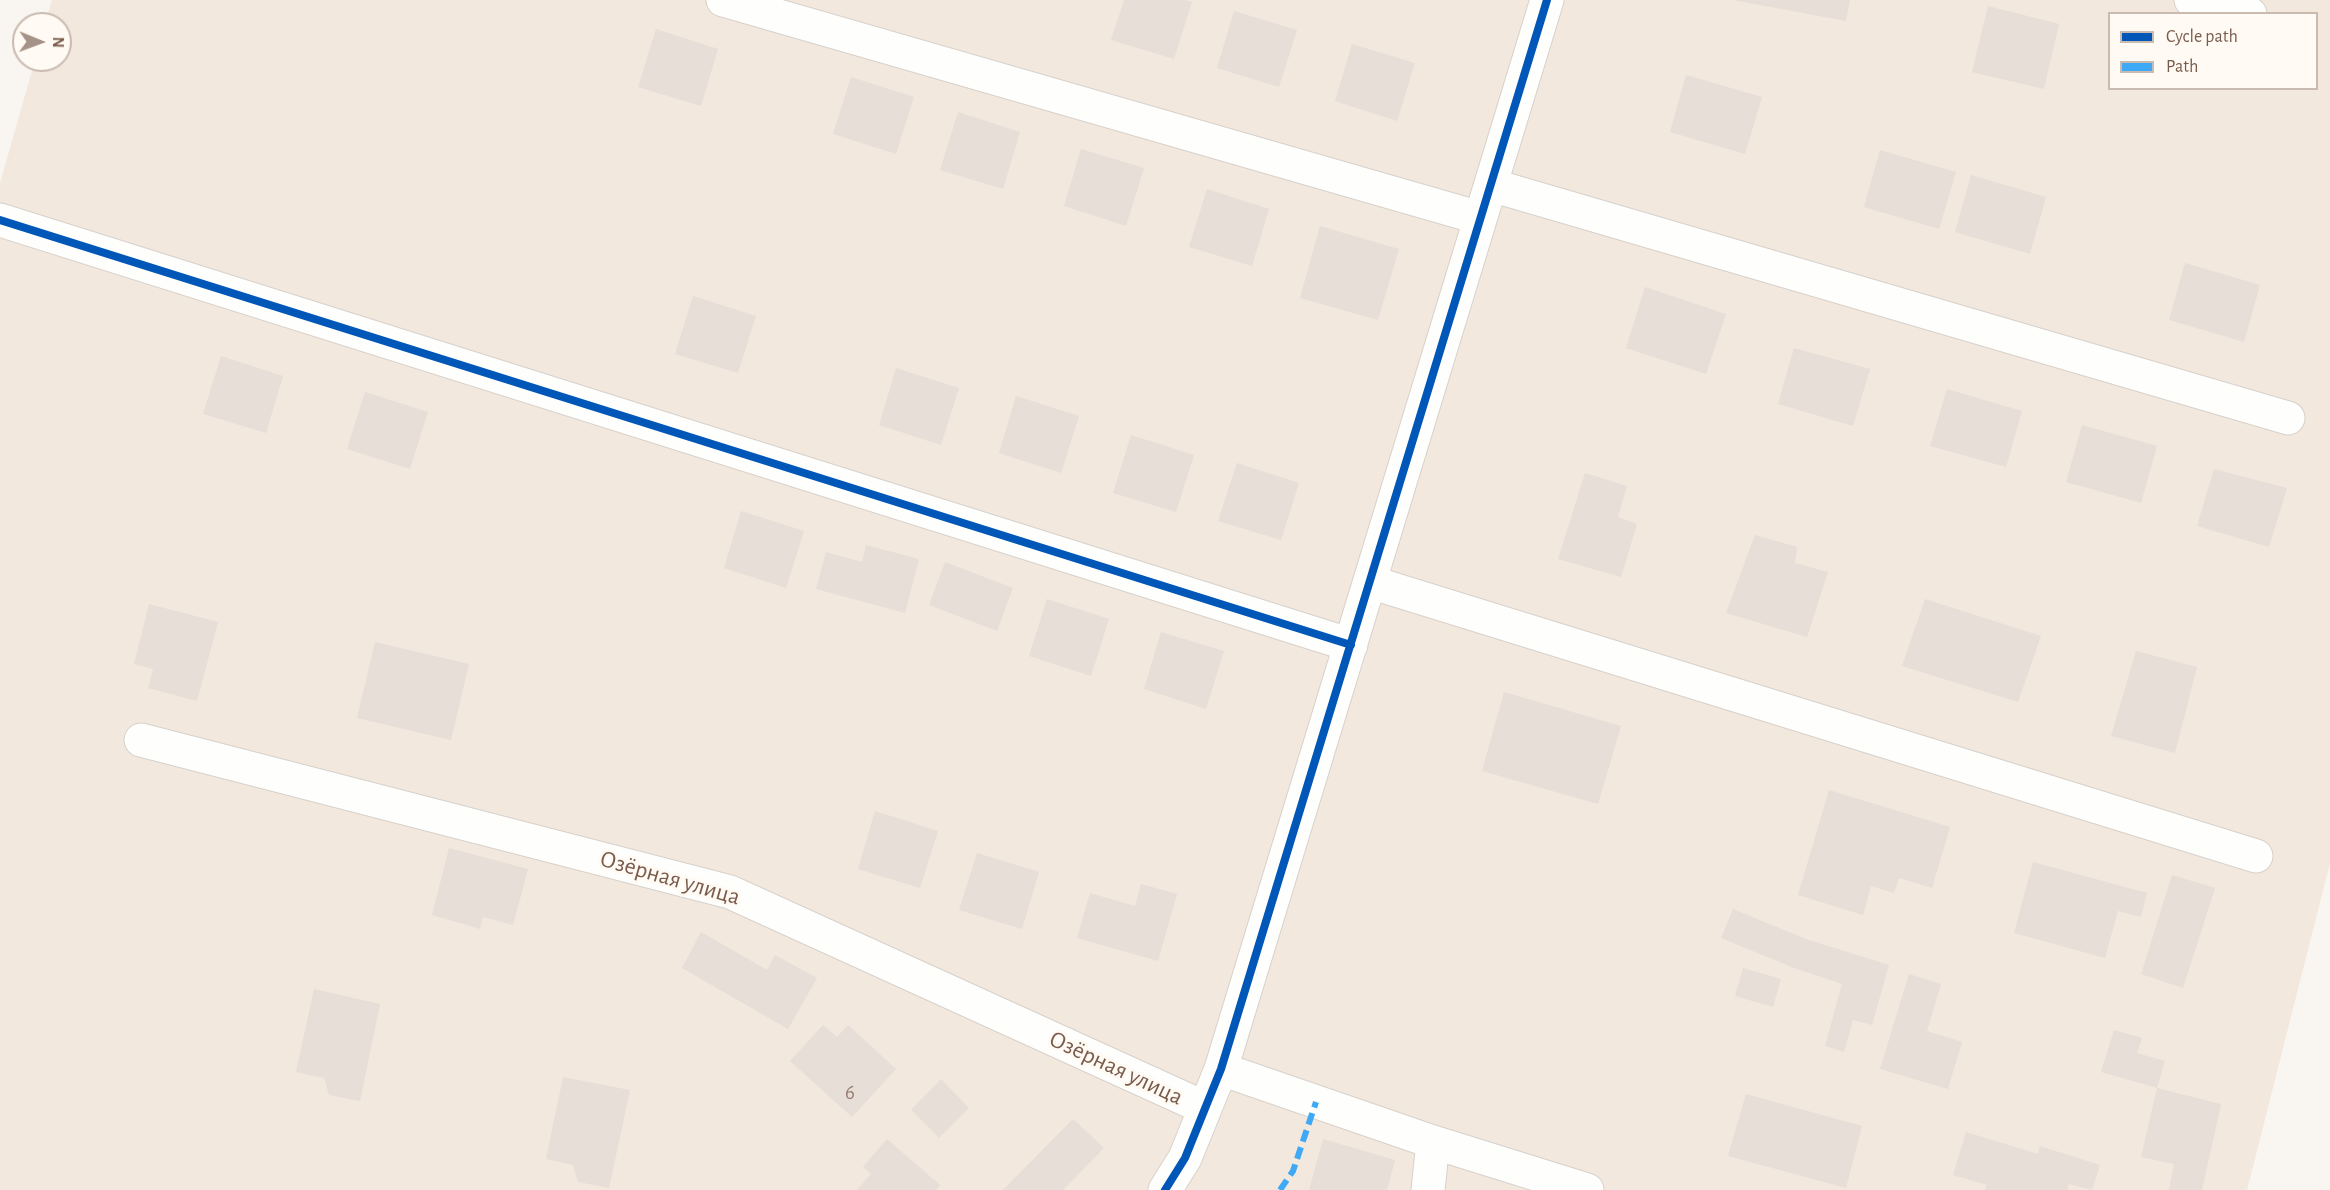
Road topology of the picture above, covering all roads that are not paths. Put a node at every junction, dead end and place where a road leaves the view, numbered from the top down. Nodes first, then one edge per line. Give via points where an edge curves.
1 (723, 0) edge
2 (1547, 0) edge
3 (2191, 0) edge
4 (2242, 12) edge
5 (1491, 185) junction
6 (1480, 218) junction
7 (0, 220) edge
8 (2288, 418) dead end
9 (1370, 582) junction
10 (1351, 645) junction
11 (141, 740) dead end
12 (2256, 856) dead end
13 (1221, 1069) junction
14 (1205, 1108) junction
15 (1433, 1142) junction
16 (1165, 1190) edge
17 (1428, 1190) edge
18 (1587, 1190) edge

1 - 6 street
2 - 5 street
3 - 4 street
5 - 6 street
5 - 8 street
6 - 9 street
7 - 10 street
9 - 10 street
9 - 12 street
10 - 13 street
11 - 14 street, Озёрная улица via 730,892
13 - 14 street
13 - 15 street
14 - 16 street via 1185,1158
15 - 17 street
15 - 18 street

